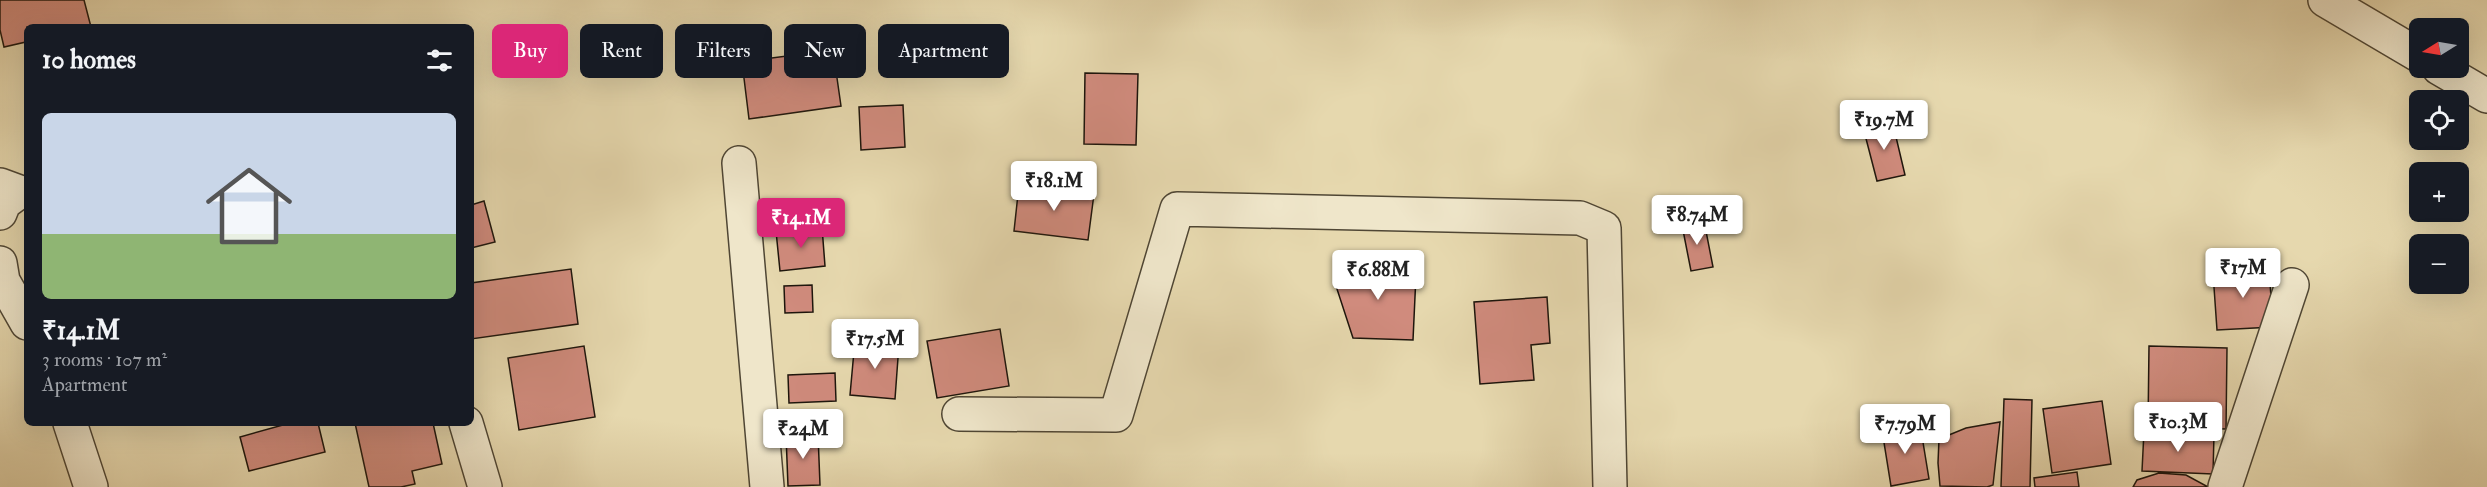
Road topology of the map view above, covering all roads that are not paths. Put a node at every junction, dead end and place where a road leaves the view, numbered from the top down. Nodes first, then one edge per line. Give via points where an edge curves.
1 (2325, 0) edge
2 (2409, 50) edge
3 (2456, 78) edge
4 (2487, 96) edge
5 (740, 163) dead end
6 (0, 264) edge
7 (2292, 285) dead end
8 (24, 318) edge
9 (959, 414) dead end
10 (71, 426) edge
11 (467, 426) edge
12 (91, 487) edge
13 (485, 487) edge
14 (767, 487) edge
15 (1610, 487) edge
16 (2225, 487) edge

1 - 2 street
3 - 4 street
5 - 14 street
6 - 8 street via 3,281
7 - 16 street
9 - 15 street via 1116,415 1176,209 1580,218 1604,228
10 - 12 street
11 - 13 street

